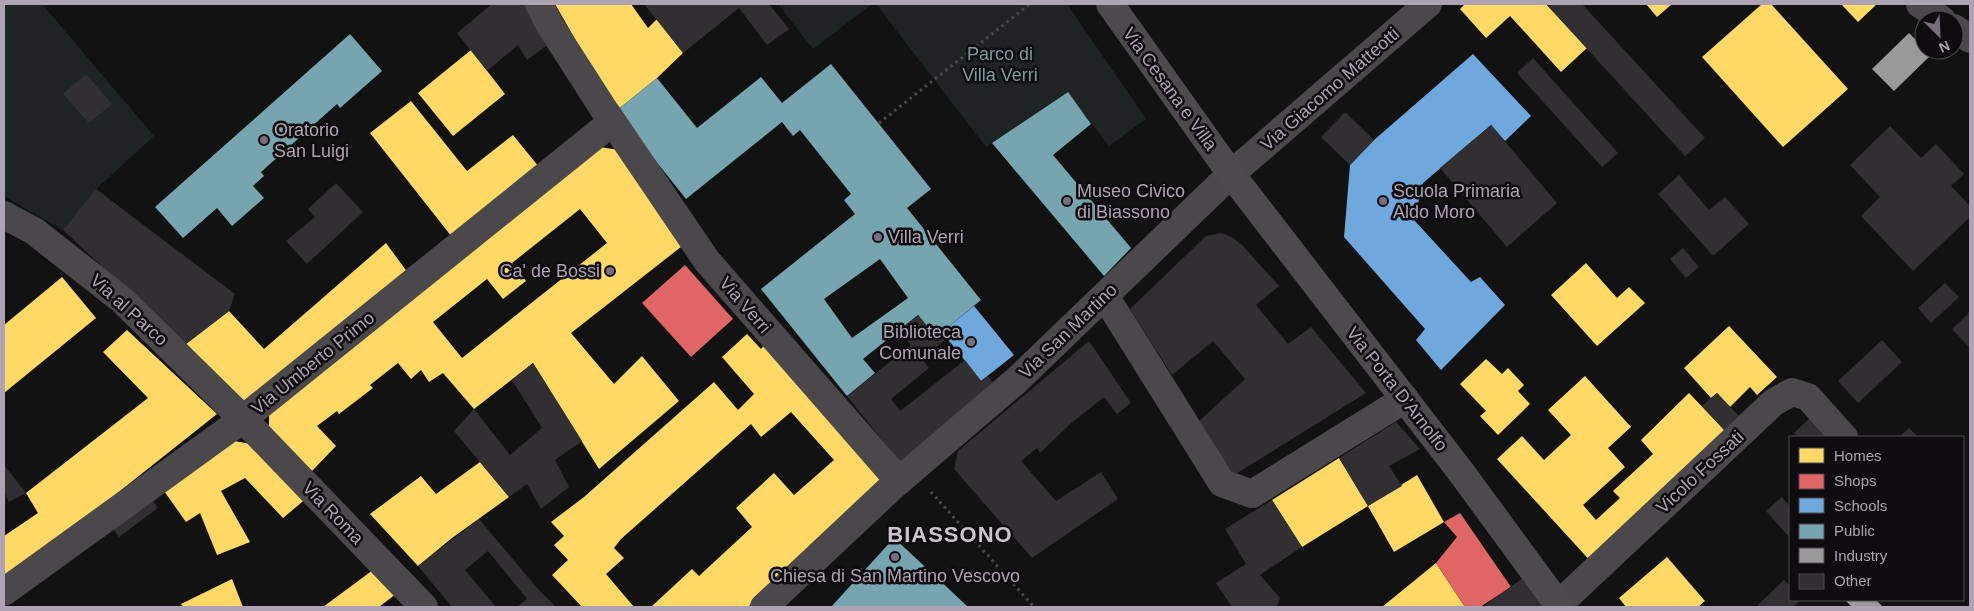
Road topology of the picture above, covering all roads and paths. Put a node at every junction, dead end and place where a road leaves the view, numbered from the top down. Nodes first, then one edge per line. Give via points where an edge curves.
1 (539, 4) edge
2 (1030, 4) edge
3 (1110, 4) edge
4 (1414, 9) edge
5 (610, 119) junction
6 (879, 124) dead end
7 (1231, 174) junction
8 (4, 215) edge
9 (1105, 296) junction
10 (1405, 399) junction
11 (242, 419) junction
12 (1843, 436) edge
13 (906, 476) junction
14 (4, 592) edge
15 (1559, 606) edge
16 (424, 607) edge
17 (764, 607) edge
18 (1034, 607) edge

1 - 5 street, Via Verri
2 - 6 path
3 - 7 main road, Via Cesana e Villa
4 - 7 street, Via Giacomo Matteotti
5 - 11 street, Via Umberto Primo
5 - 13 street, Via Verri via 707,261
7 - 9 street, Via San Martino
7 - 10 main road, Via Porta D'Arnolfo
8 - 11 street, Via al Parco via 34,231 122,300
9 - 10 street via 1222,483 1252,494
9 - 13 street, Via San Martino via 1017,380
10 - 15 main road, Via Porta D'Arnolfo
11 - 14 street, Via Umberto Primo
11 - 16 street, Via Roma
12 - 15 street, Vicolo Fossati via 1808,397 1792,392 1774,402
13 - 17 street, Via San Martino
13 - 18 path

